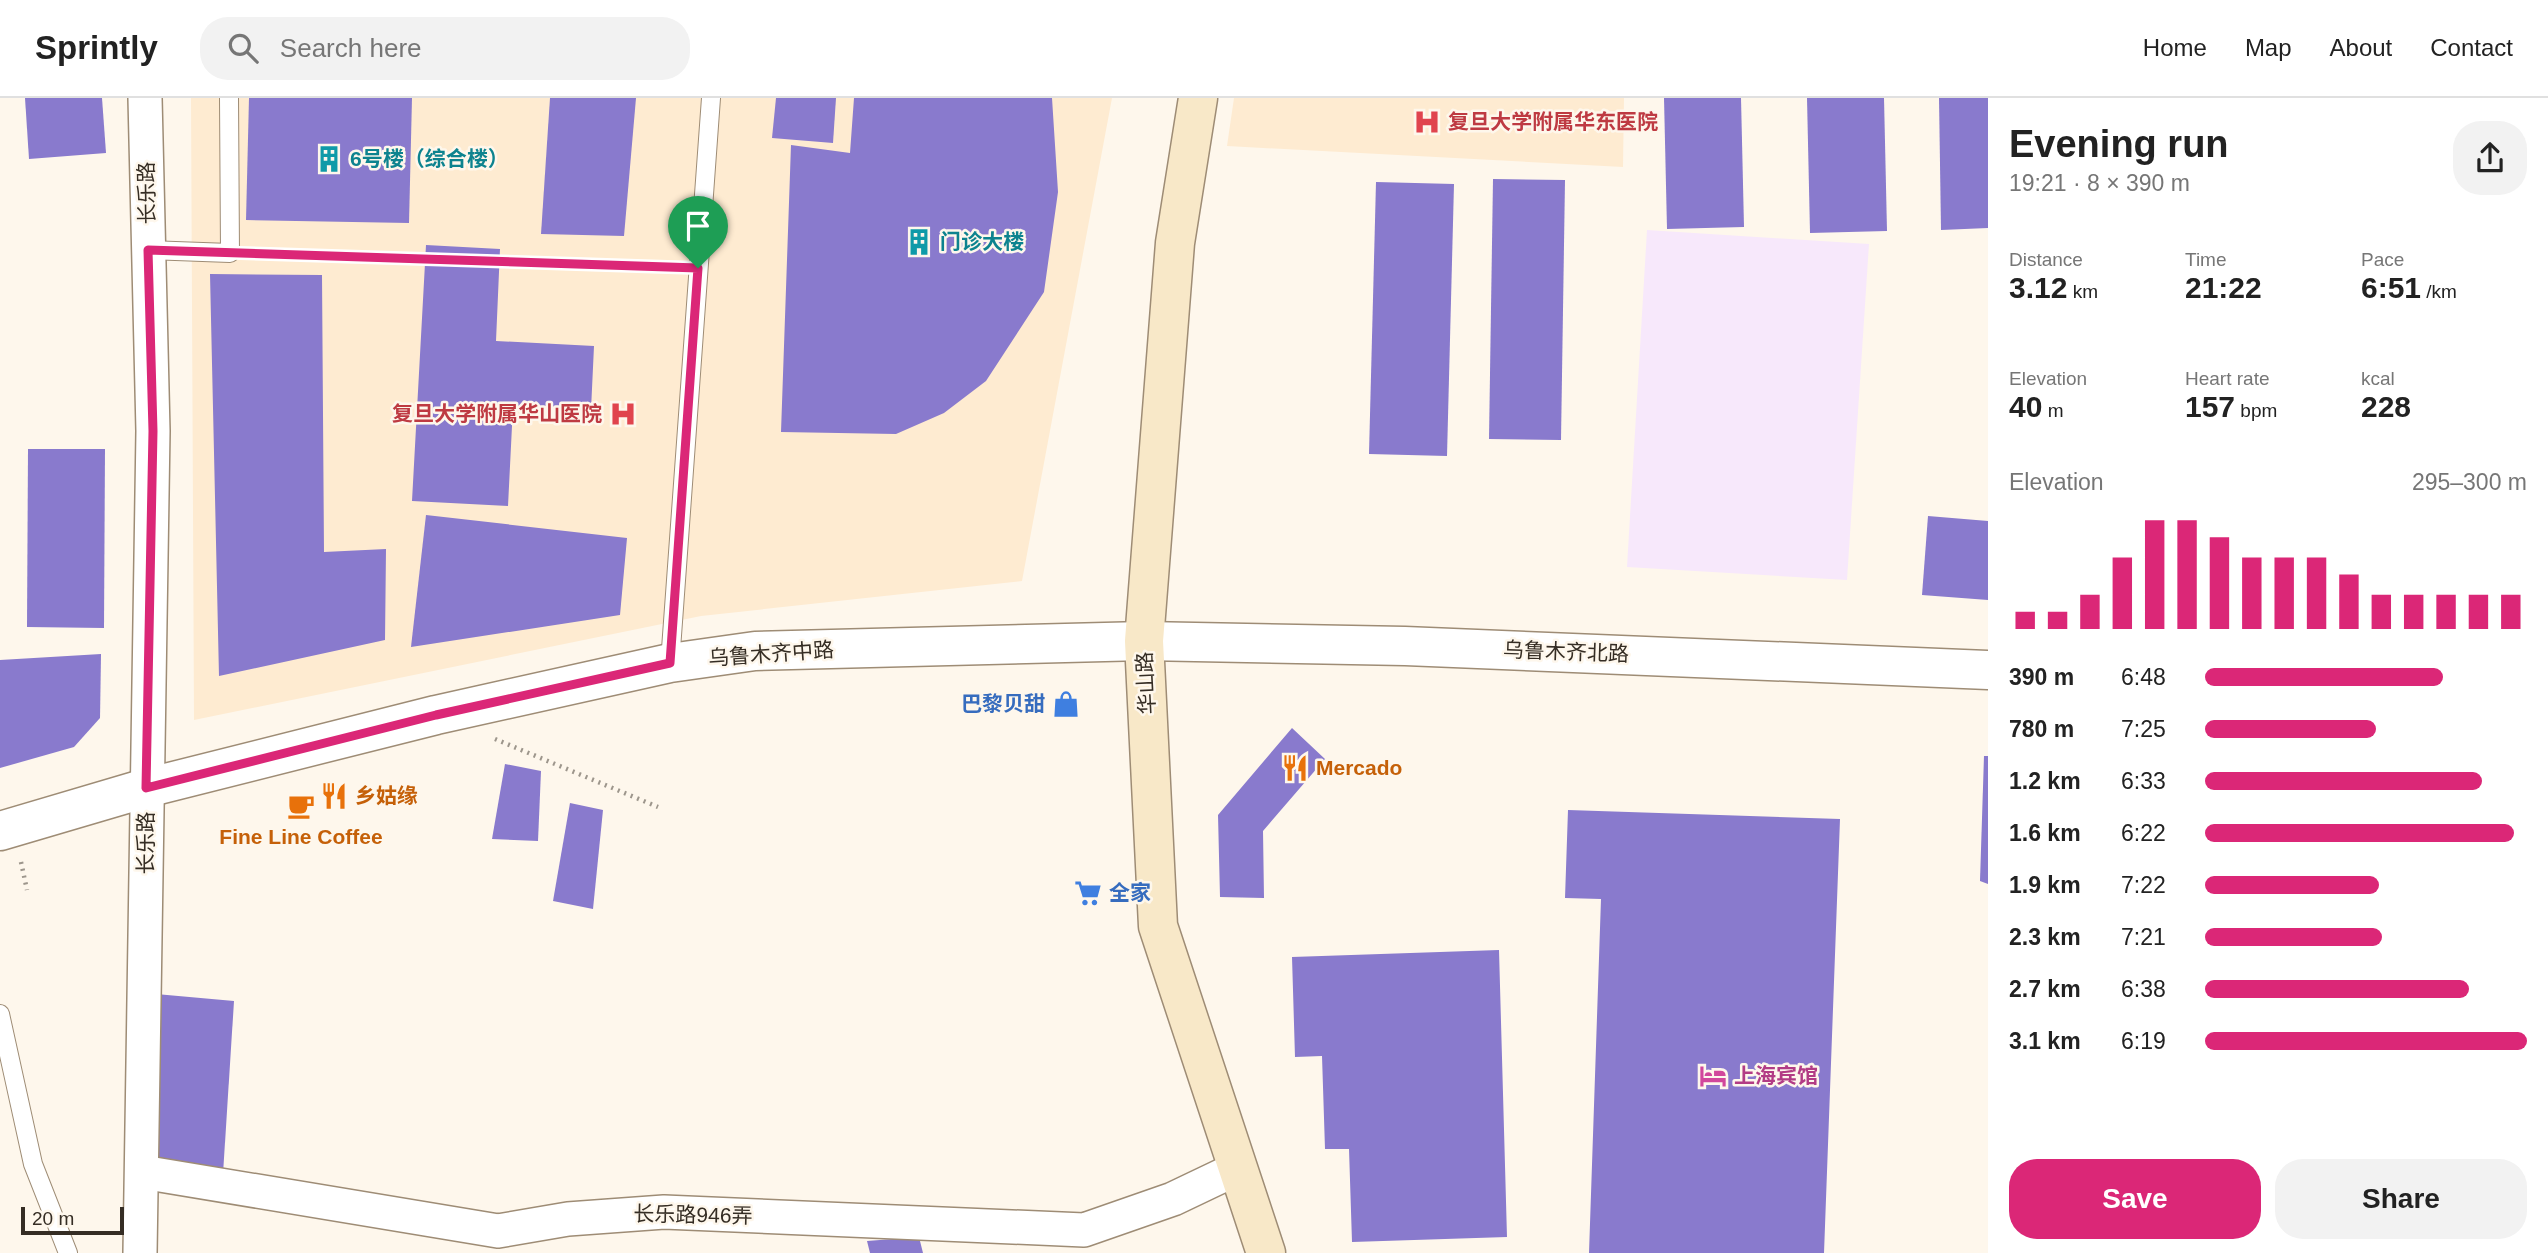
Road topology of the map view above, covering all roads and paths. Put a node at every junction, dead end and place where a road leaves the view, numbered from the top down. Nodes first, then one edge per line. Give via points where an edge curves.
1 (145, 98) edge
2 (229, 98) edge
3 (711, 98) edge
4 (1198, 98) edge
5 (148, 250) junction
6 (230, 253) junction
7 (698, 268) junction
8 (1144, 641) junction
9 (670, 663) junction
10 (1988, 670) edge
11 (436, 715) junction
12 (146, 788) junction
13 (658, 807) dead end
14 (0, 831) edge
15 (0, 1014) edge
16 (1238, 1168) junction
17 (142, 1172) junction
18 (68, 1253) edge
19 (140, 1253) edge
20 (1266, 1253) edge

1 - 5 street, 长乐路
2 - 6 lane
3 - 7 lane
4 - 8 main road, 华山路 via 1175,243
5 - 6 lane
5 - 12 street, 长乐路 via 153,431
6 - 7 path
7 - 9 lane
8 - 9 street, 乌鲁木齐中路 via 755,651
8 - 10 street, 乌鲁木齐北路 via 1405,646
8 - 16 main road, 华山路 via 1158,926
9 - 11 street, 乌鲁木齐中路
11 - 12 street, 乌鲁木齐中路
11 - 13 path
12 - 14 street, 乌鲁木齐中路
12 - 17 street, 长乐路
15 - 18 lane via 33,1164
16 - 17 street, 长乐路946弄 via 1173,1199 1084,1230 664,1212 568,1219 498,1231
16 - 20 main road, 华山路
17 - 19 street, 长乐路

